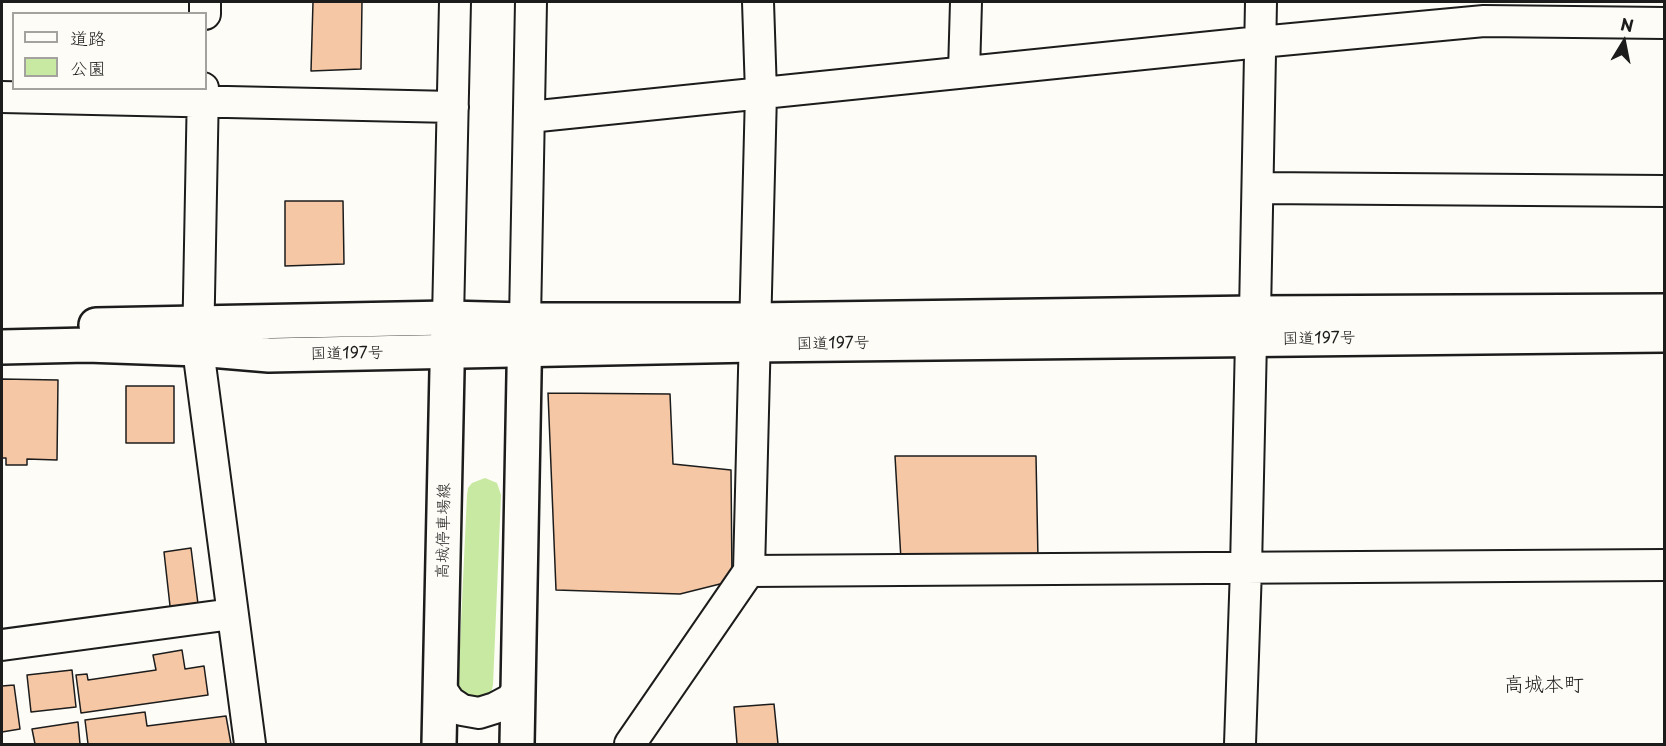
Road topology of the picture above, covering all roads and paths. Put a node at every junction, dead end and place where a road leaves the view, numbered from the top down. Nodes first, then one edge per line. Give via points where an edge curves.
1 (455, 2) edge
2 (531, 2) edge
3 (758, 2) edge
4 (966, 2) edge
5 (1261, 2) edge
6 (1665, 22) edge
7 (1260, 42) junction
8 (964, 72) junction
9 (761, 93) junction
10 (203, 95) edge
11 (2, 97) edge
12 (453, 107) junction
13 (529, 117) junction
14 (1258, 188) junction
15 (1665, 191) edge
16 (1665, 311) edge
17 (448, 318) junction
18 (2, 326) edge
19 (1253, 326) junction
20 (754, 332) junction
21 (525, 334) junction
22 (1665, 335) edge
23 (198, 336) junction
24 (2, 347) edge
25 (447, 352) junction
26 (1665, 565) edge
27 (1246, 568) junction
28 (749, 571) junction
29 (232, 614) junction
30 (2, 645) edge
31 (441, 689) junction
32 (518, 690) junction
33 (250, 744) edge
34 (440, 744) edge
35 (517, 744) edge
36 (630, 744) edge
37 (1240, 744) edge

1 - 12 street
2 - 13 street
3 - 9 street
4 - 8 street
5 - 7 street
6 - 7 street via 1484,21
7 - 8 street
7 - 14 street
8 - 9 street
9 - 13 street
9 - 20 street
10 - 11 street
10 - 12 street
10 - 23 street
12 - 17 street
13 - 21 street
14 - 15 street
14 - 19 street
16 - 19 main road, 国道197号
17 - 21 main road, 国道197号
17 - 23 main road, 国道197号
17 - 25 main road, 高城停車場線
18 - 23 main road, 国道197号
19 - 20 main road, 国道197号
19 - 22 main road, 国道197号
19 - 27 street
20 - 21 main road, 国道197号
20 - 28 street
21 - 25 main road, 国道197号
21 - 32 main road
23 - 24 main road, 国道197号
23 - 25 main road, 国道197号 via 269,355
23 - 29 street
25 - 31 main road, 高城停車場線
26 - 27 street
27 - 28 street
27 - 37 street
28 - 36 street
29 - 30 street
29 - 33 street
31 - 32 street via 462,710 479,713 510,700
31 - 34 main road, 高城停車場線
32 - 35 main road

